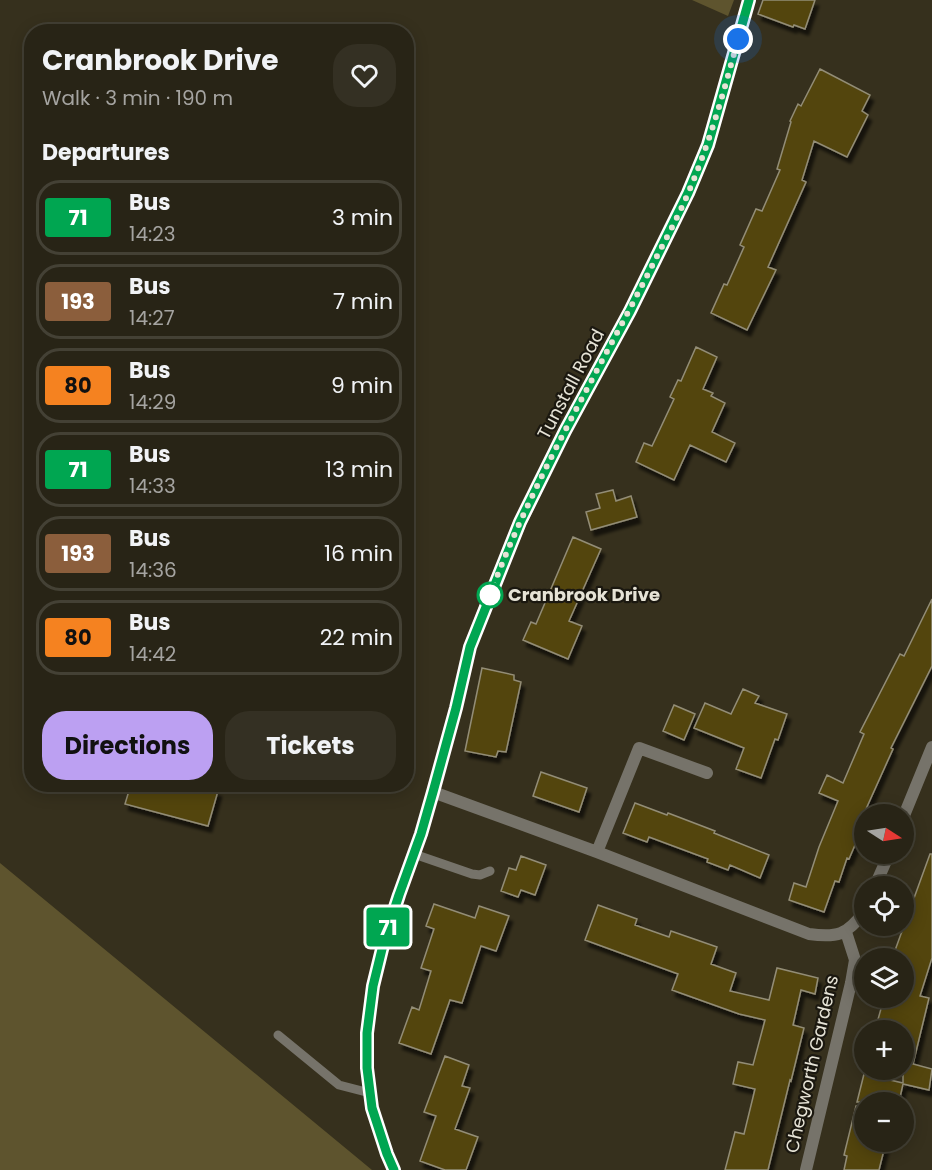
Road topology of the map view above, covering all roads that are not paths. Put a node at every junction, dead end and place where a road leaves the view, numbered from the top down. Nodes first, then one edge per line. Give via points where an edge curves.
1 (749, 0) edge
2 (932, 747) edge
3 (707, 773) dead end
4 (433, 792) junction
5 (909, 804) edge
6 (597, 852) junction
7 (414, 854) junction
8 (490, 871) dead end
9 (854, 923) edge
10 (846, 932) junction
11 (278, 1035) dead end
12 (370, 1093) junction
13 (394, 1170) edge
14 (806, 1170) edge

1 - 4 street, Tunstall Road via 708,145 688,193 565,431 493,587 470,647
2 - 5 street
3 - 6 street via 639,748
4 - 6 street
4 - 7 street, Tunstall Road
6 - 10 street via 809,934 826,937
7 - 8 lane via 472,874
7 - 12 street, Tunstall Road via 373,986 367,1033
9 - 10 street
10 - 14 street, Chegworth Gardens via 855,960
11 - 12 lane via 339,1085
12 - 13 street, Tunstall Road

